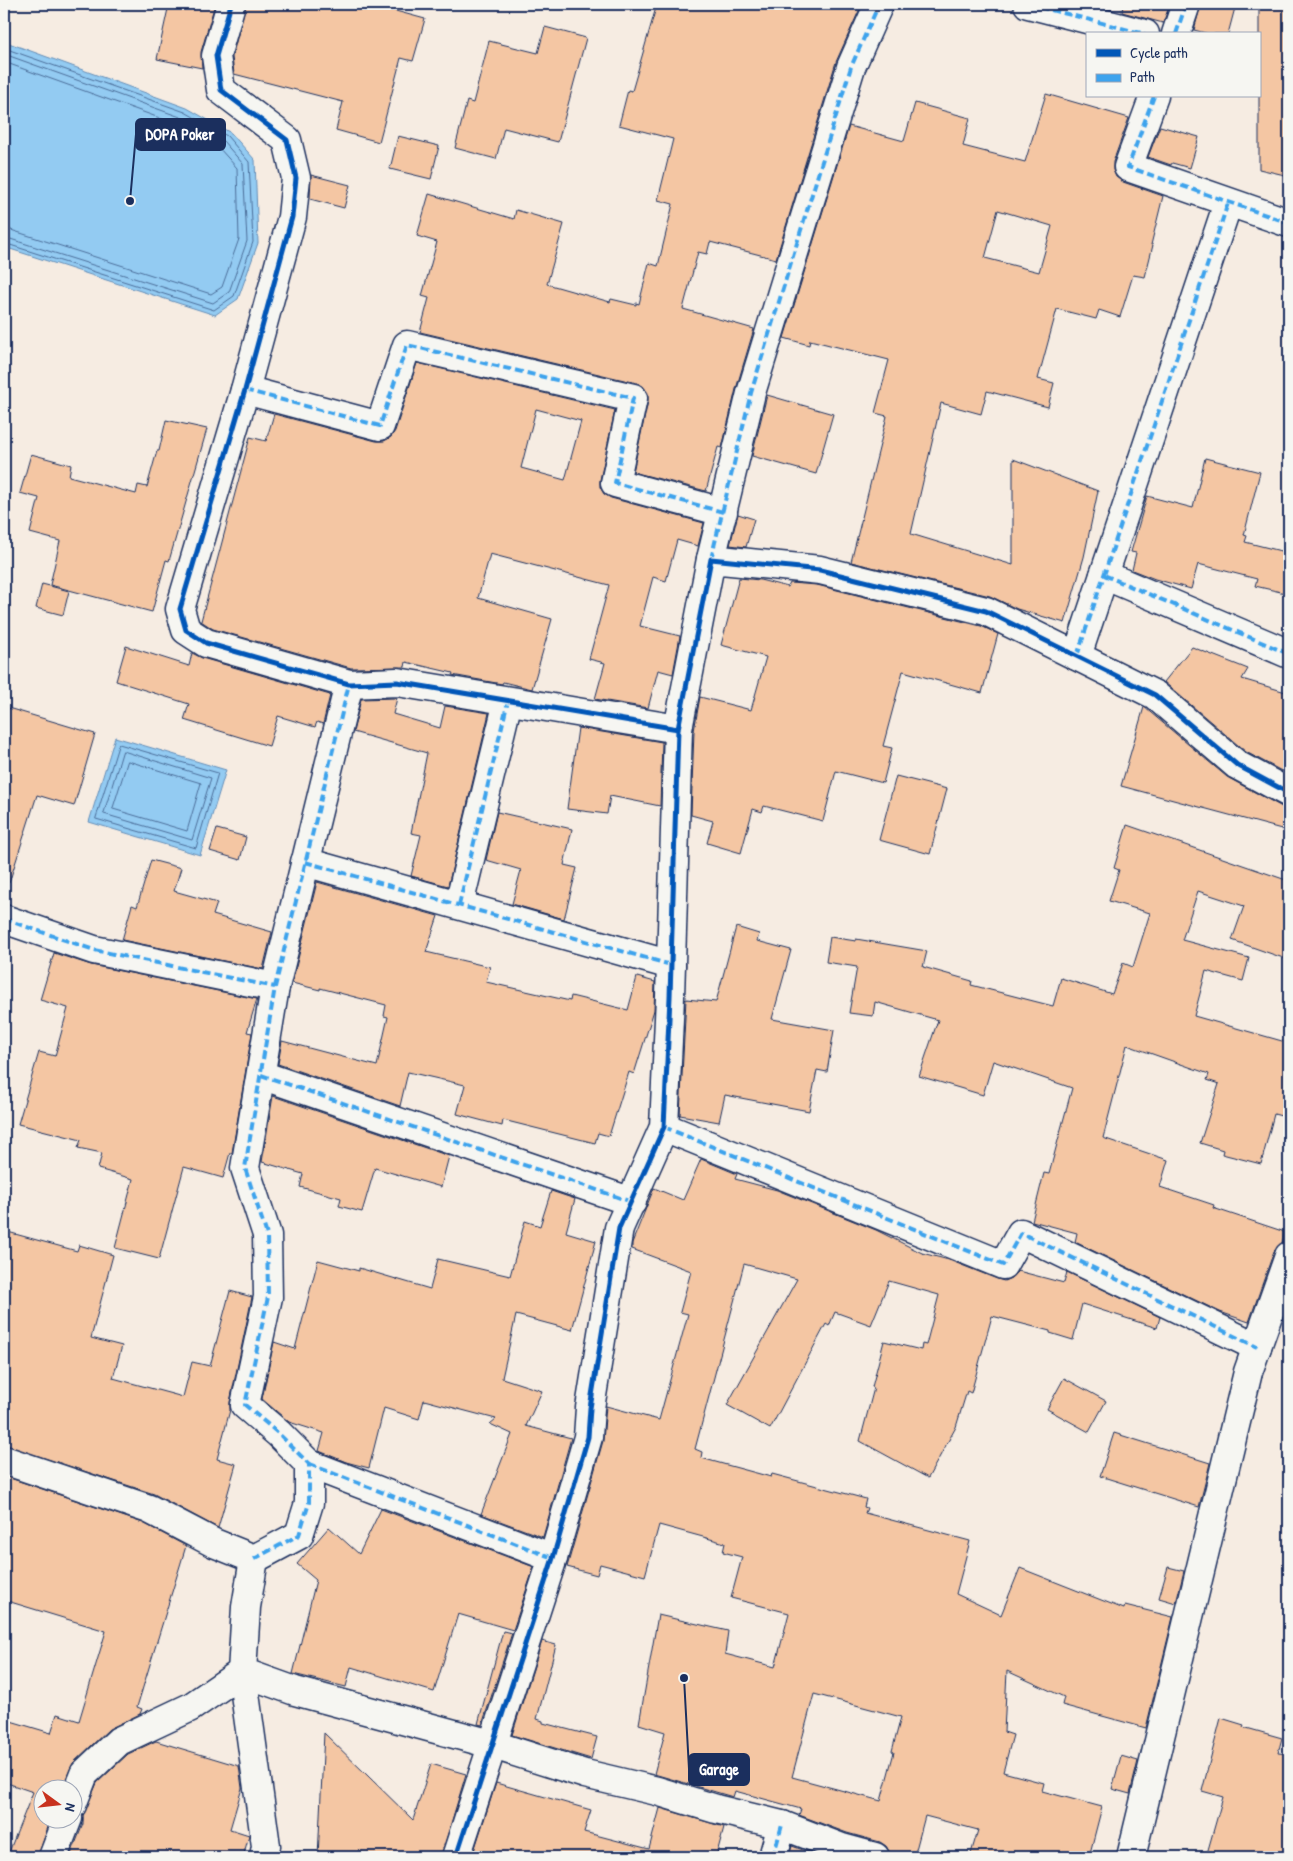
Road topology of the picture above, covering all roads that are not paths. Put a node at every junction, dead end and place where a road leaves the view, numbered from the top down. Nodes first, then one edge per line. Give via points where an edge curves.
1 (231, 4) edge
2 (879, 4) edge
3 (1028, 4) edge
4 (1186, 4) edge
5 (1137, 32) edge
6 (1177, 32) edge
7 (1153, 98) edge
8 (1228, 203) junction
9 (1289, 223) edge
10 (245, 390) junction
11 (723, 512) junction
12 (711, 559) junction
13 (1104, 575) junction
14 (1289, 654) edge
15 (1077, 656) junction
16 (350, 684) junction
17 (508, 701) junction
18 (678, 729) junction
19 (1289, 793) edge
20 (306, 862) junction
21 (459, 905) junction
22 (4, 919) edge
23 (671, 965) junction
24 (275, 987) junction
25 (261, 1075) junction
26 (664, 1127) junction
27 (632, 1202) junction
28 (1289, 1256) edge
29 (1257, 1347) junction
30 (4, 1460) edge
31 (309, 1464) junction
32 (553, 1558) junction
33 (254, 1559) junction
34 (242, 1672) junction
35 (494, 1745) junction
36 (82, 1779) edge
37 (782, 1825) junction
38 (64, 1828) edge
39 (53, 1857) edge
40 (264, 1857) edge
41 (456, 1857) edge
42 (773, 1857) edge
43 (875, 1857) edge
44 (1132, 1857) edge

1 - 10 street via 216,56 221,90 286,140 296,178 292,218
2 - 11 street via 852,67 751,393
3 - 5 street
4 - 6 street
7 - 8 street via 1128,167
8 - 9 street
8 - 13 street
10 - 11 street via 380,426 407,344 633,398 615,483
10 - 16 street via 180,609 186,630 206,643
11 - 12 street
12 - 15 street via 820,570 986,611
12 - 18 street
13 - 14 street
13 - 15 street
15 - 19 street via 1155,695 1237,765
16 - 17 street via 397,682
16 - 20 street
17 - 18 street
17 - 21 street
18 - 23 street
20 - 21 street
20 - 24 street
21 - 23 street
22 - 24 street via 94,950
23 - 26 street
24 - 25 street
25 - 27 street
25 - 31 street via 245,1168 267,1235 268,1296 245,1406
26 - 27 street
26 - 29 street via 1004,1265 1021,1233
27 - 32 street via 619,1228 588,1437
28 - 29 street
29 - 44 street via 1248,1372
30 - 33 street via 149,1509
31 - 32 street
31 - 33 street via 309,1502 298,1535
32 - 35 street
33 - 34 street via 246,1607
34 - 35 street via 295,1692
34 - 36 street via 191,1707 119,1741
34 - 40 street via 266,1846
35 - 37 street via 586,1774
35 - 41 street
37 - 42 street
37 - 43 street
38 - 39 street

